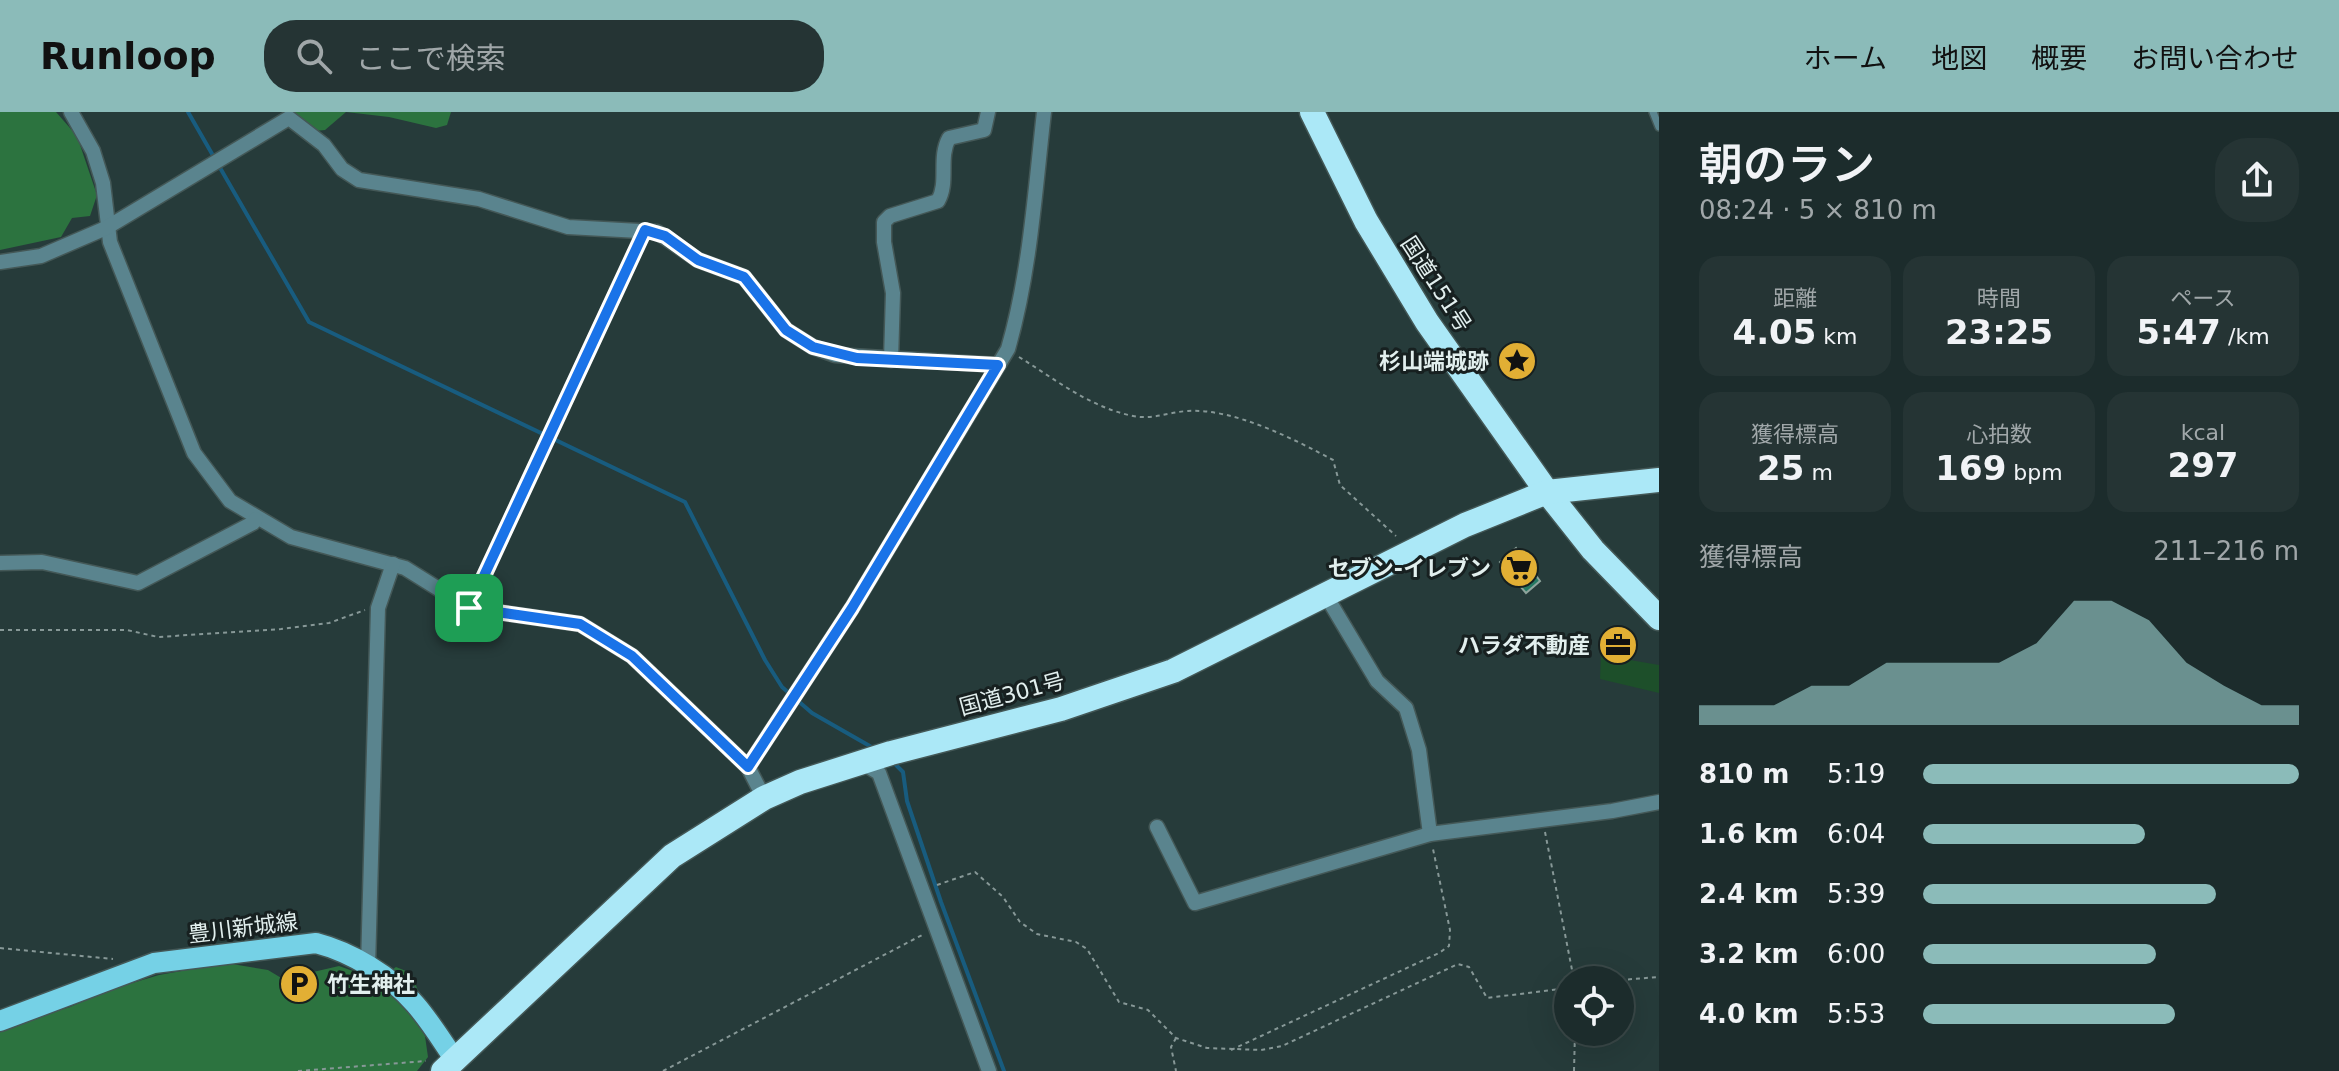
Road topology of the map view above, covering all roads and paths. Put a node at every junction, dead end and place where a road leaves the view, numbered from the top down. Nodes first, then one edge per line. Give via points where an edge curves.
1 (71, 112) edge
2 (988, 112) edge
3 (1044, 112) edge
4 (1312, 112) edge
5 (1653, 112) edge
6 (1659, 127) edge
7 (106, 228) junction
8 (645, 230) junction
9 (0, 262) edge
10 (1008, 349) junction
11 (891, 360) junction
12 (998, 365) junction
13 (1659, 480) edge
14 (1547, 492) junction
15 (256, 519) junction
16 (1412, 551) junction
17 (0, 563) edge
18 (393, 564) junction
19 (1325, 594) junction
20 (378, 608) junction
21 (469, 608) junction
22 (1659, 618) edge
23 (0, 630) edge
24 (875, 758) junction
25 (748, 767) junction
26 (764, 798) junction
27 (1659, 802) edge
28 (1542, 819) junction
29 (1157, 827) dead end
30 (1430, 834) junction
31 (941, 883) dead end
32 (939, 929) junction
33 (0, 948) edge
34 (117, 959) dead end
35 (368, 966) junction
36 (1571, 966) edge
37 (1659, 977) edge
38 (1634, 979) edge
39 (1554, 990) edge
40 (0, 1021) edge
41 (1176, 1038) junction
42 (1575, 1046) edge
43 (1230, 1051) junction
44 (451, 1067) edge
45 (298, 1071) edge
46 (663, 1071) edge
47 (989, 1071) edge
48 (1176, 1071) edge
49 (1574, 1071) edge

1 - 7 street via 93,151 103,183
2 - 11 street via 984,130 949,138 942,150 938,201 884,222 893,293
3 - 10 street via 1031,236
4 - 14 highway, 国道151号 via 1392,267
5 - 6 lane
7 - 8 street via 289,118 359,180 467,196 568,227
7 - 9 street via 41,256
7 - 15 street via 194,453 230,501
8 - 11 street via 665,236 698,260 744,277 786,330 813,347 835,355
8 - 21 path
10 - 12 street
10 - 16 path via 1063,387 1130,416 1216,414 1297,440 1333,460 1340,485
11 - 12 street
12 - 25 street via 852,608
13 - 14 highway, 国道301号
14 - 16 highway, 国道301号
14 - 22 highway, 国道151号 via 1593,550
15 - 17 street via 138,583 42,562
15 - 18 street via 291,537
16 - 19 highway, 国道301号
18 - 20 street
18 - 21 street
19 - 24 highway, 国道301号 via 1173,671 1114,693
19 - 30 street via 1377,681 1406,708 1419,750
20 - 23 path via 329,623 158,637 127,630
20 - 35 street
21 - 25 street via 580,624 632,656
24 - 26 highway, 国道301号
24 - 32 street
25 - 26 street
26 - 44 highway, 国道301号 via 672,856
27 - 28 street
28 - 30 street
28 - 36 path
29 - 30 street via 1195,903
30 - 43 path via 1449,946
31 - 41 path via 975,872 1037,934 1087,949 1119,1002 1148,1010
32 - 46 path
32 - 47 street
33 - 34 path
35 - 40 main road, 豊川新城線 via 316,943 154,963
35 - 44 main road, 豊川新城線 via 414,1002
37 - 38 path
39 - 43 path via 1487,998 1469,967 1458,964 1282,1046
41 - 43 path
41 - 48 path via 1171,1047
42 - 49 path
44 - 45 path via 371,1063

